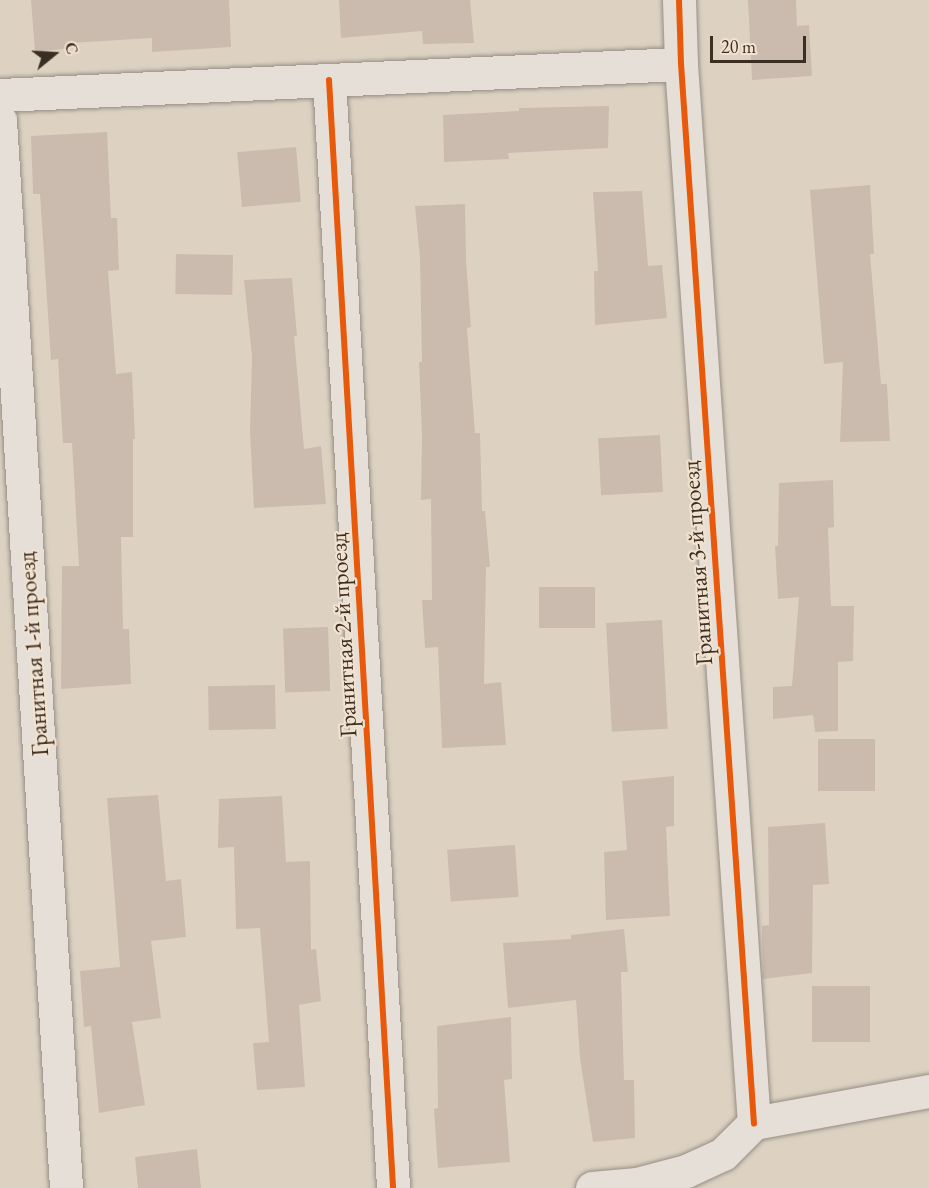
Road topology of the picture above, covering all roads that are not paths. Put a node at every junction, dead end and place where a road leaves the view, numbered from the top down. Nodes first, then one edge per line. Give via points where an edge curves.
1 (679, 0) edge
2 (681, 64) junction
3 (329, 80) junction
4 (0, 95) edge
5 (0, 120) edge
6 (929, 1091) edge
7 (754, 1123) junction
8 (66, 1188) edge
9 (393, 1188) edge
10 (592, 1188) edge

1 - 2 street, Гранитная 3-й проезд
2 - 3 street
2 - 7 street, Гранитная 3-й проезд
3 - 4 street
3 - 9 street, Гранитная 2-й проезд
5 - 8 street, Гранитная 1-й проезд
6 - 7 street
7 - 10 street via 723,1154 686,1171 637,1184

